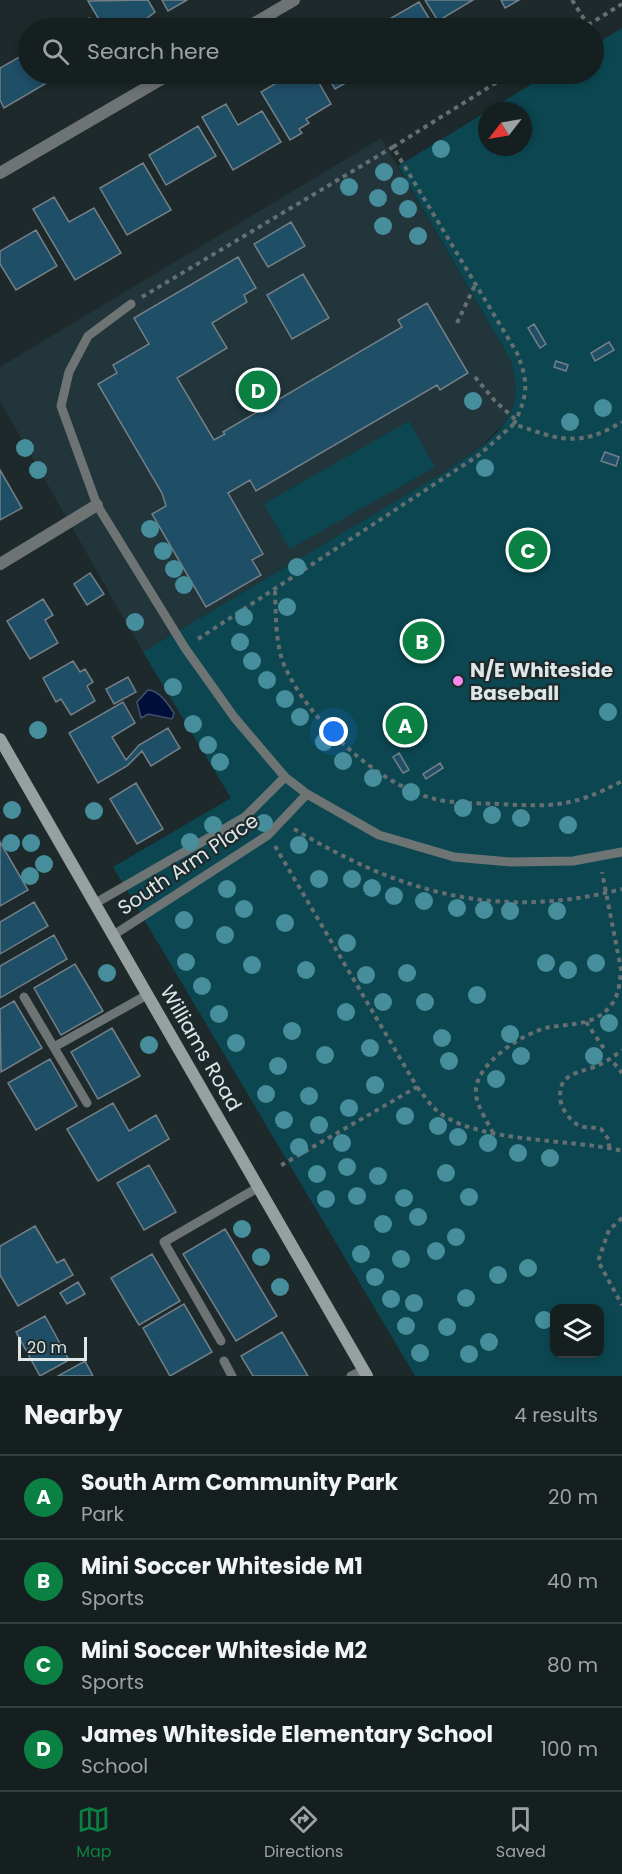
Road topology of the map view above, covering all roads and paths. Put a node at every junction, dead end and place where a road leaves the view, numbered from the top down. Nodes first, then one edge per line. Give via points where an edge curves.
1 (294, 0) edge
2 (572, 0) edge
3 (622, 4) edge
4 (263, 18) edge
5 (584, 18) edge
6 (599, 18) edge
7 (153, 84) edge
8 (494, 84) edge
9 (393, 147) junction
10 (0, 173) edge
11 (475, 285) junction
12 (131, 303) joint
13 (457, 323) dead end
14 (475, 377) dead end
15 (515, 422) junction
16 (622, 422) edge
17 (97, 505) junction
18 (0, 564) edge
19 (275, 590) junction
20 (185, 648) junction
21 (0, 739) edge
22 (285, 777) junction
23 (622, 781) edge
24 (307, 794) junction
25 (286, 834) dead end
26 (280, 839) dead end
27 (622, 852) edge
28 (598, 856) junction
29 (622, 889) edge
30 (606, 893) junction
31 (94, 904) junction
32 (112, 936) junction
33 (147, 995) junction
34 (24, 997) dead end
35 (586, 1022) junction
36 (54, 1047) junction
37 (604, 1050) dead end
38 (622, 1050) edge
39 (614, 1063) dead end
40 (622, 1073) edge
41 (417, 1087) junction
42 (87, 1103) dead end
43 (493, 1132) junction
44 (609, 1148) junction
45 (622, 1151) edge
46 (280, 1166) dead end
47 (259, 1187) junction
48 (622, 1218) edge
49 (622, 1305) edge
50 (221, 1341) dead end
51 (224, 1361) dead end
52 (365, 1373) edge
53 (232, 1376) edge
54 (351, 1376) edge

1 - 4 street
2 - 5 path
3 - 6 path
7 - 10 street
8 - 9 path
9 - 11 path
9 - 12 path
11 - 13 path
11 - 15 path via 523,369 525,401
12 - 17 lane via 88,336 69,372 61,406
14 - 15 path
15 - 16 path via 568,441 592,437
15 - 19 path via 479,455
17 - 18 street
17 - 20 lane
19 - 20 path
19 - 23 path via 276,627 284,665 297,689 364,763 400,784 432,798 551,807 594,796
20 - 22 lane via 234,717
21 - 31 street, Williams Road
22 - 24 lane
22 - 31 lane, South Arm Place via 244,817
24 - 28 lane via 379,835 454,857 511,862 573,861
24 - 32 lane, South Arm Place via 268,836
25 - 30 path via 292,828 389,878 443,895 556,903
26 - 41 path via 274,845
27 - 28 lane
28 - 30 path
29 - 30 path
30 - 35 path via 621,969 620,984 612,1004
31 - 32 street, Williams Road
32 - 33 street, Williams Road
33 - 36 lane
33 - 47 street, Williams Road
34 - 36 lane
35 - 37 path
35 - 43 path via 531,1033 501,1053 479,1076 476,1093
36 - 42 lane
38 - 44 path via 601,1064 570,1074 560,1095 562,1106 572,1119 579,1126 601,1129 609,1140
39 - 40 path
41 - 43 path via 435,1110 464,1125
41 - 46 path
43 - 44 path
44 - 45 path
47 - 50 lane via 164,1242
47 - 52 street, Williams Road
48 - 49 path via 609,1230 598,1261
51 - 53 lane
52 - 54 lane

